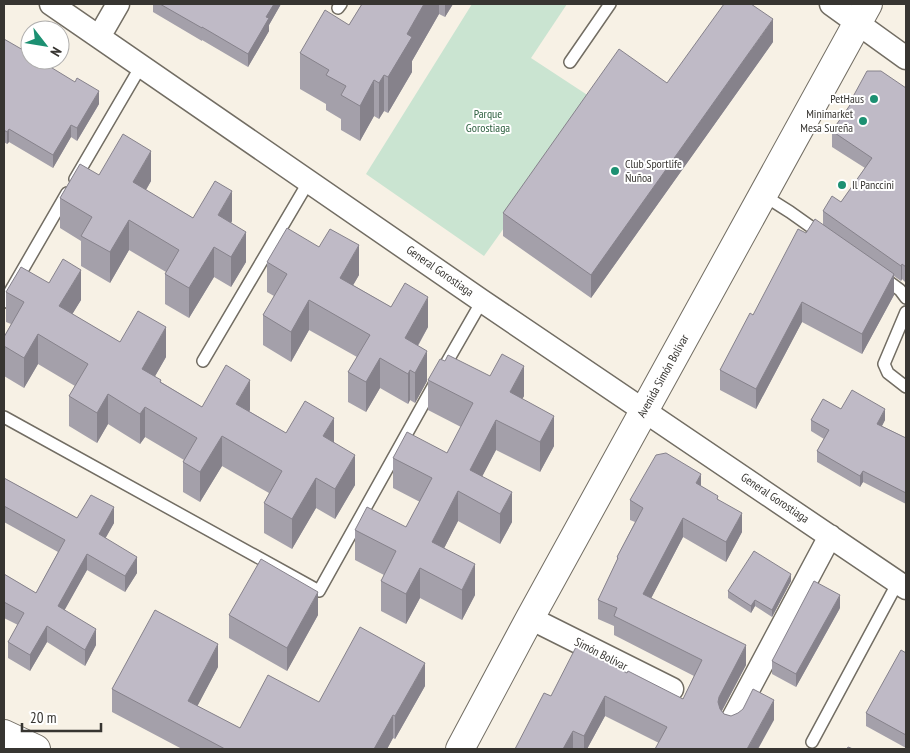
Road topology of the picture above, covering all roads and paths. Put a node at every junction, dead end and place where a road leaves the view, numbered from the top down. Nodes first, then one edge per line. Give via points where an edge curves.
1 (51, 4) edge
2 (118, 4) edge
3 (610, 4) edge
4 (831, 4) edge
5 (863, 13) edge
6 (99, 37) junction
7 (906, 58) edge
8 (570, 62) dead end
9 (141, 66) junction
10 (309, 181) junction
11 (763, 195) junction
12 (828, 238) edge
13 (868, 267) edge
14 (906, 298) edge
15 (482, 300) junction
16 (4, 302) edge
17 (906, 312) edge
18 (203, 361) dead end
19 (906, 387) edge
20 (645, 410) junction
21 (4, 417) edge
22 (830, 536) junction
23 (902, 585) edge
24 (530, 618) junction
25 (672, 689) dead end
26 (731, 722) edge
27 (4, 734) edge
28 (812, 742) dead end
29 (36, 749) edge
30 (460, 749) edge

1 - 6 street, General Gorostiaga
2 - 6 street
3 - 8 lane
4 - 5 street
5 - 7 street
5 - 11 street, Avenida Simón Bolívar
6 - 9 street, General Gorostiaga
9 - 10 street, General Gorostiaga
9 - 16 lane
10 - 15 street, General Gorostiaga
10 - 18 lane
11 - 12 lane
11 - 20 street, Avenida Simón Bolívar
13 - 14 lane
15 - 20 street, General Gorostiaga
15 - 21 lane via 319,591
17 - 19 lane via 884,364 888,373
20 - 22 street, General Gorostiaga
20 - 24 street, Avenida Simón Bolívar
22 - 23 street, General Gorostiaga
22 - 26 street
23 - 28 lane
24 - 25 street, Simón Bolívar
24 - 30 street, Avenida Simón Bolívar
27 - 29 street

